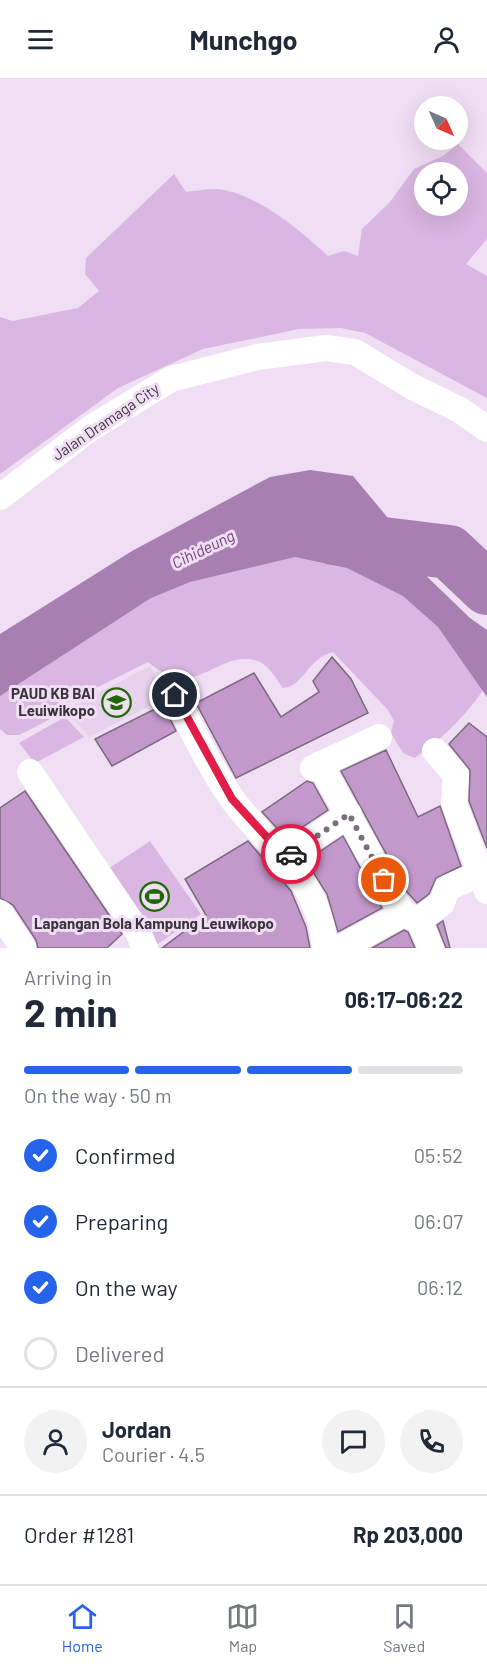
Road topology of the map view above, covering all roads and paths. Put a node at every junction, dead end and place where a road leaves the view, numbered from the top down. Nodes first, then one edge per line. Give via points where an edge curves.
1 (487, 429) edge
2 (0, 497) edge
3 (175, 695) dead end
4 (379, 737) dead end
5 (435, 750) dead end
6 (30, 772) dead end
7 (349, 814) junction
8 (285, 857) junction
9 (483, 882) edge
10 (0, 913) edge
11 (411, 917) junction
12 (23, 948) edge
13 (145, 948) edge
14 (155, 948) edge
15 (162, 948) edge
16 (325, 948) edge
17 (340, 948) edge
18 (431, 948) edge

1 - 2 street, Jalan Dramaga City via 355,352 326,348 257,357 171,379 91,428
3 - 8 street via 232,799
4 - 7 street via 316,766
5 - 9 street via 456,774 454,803
6 - 13 street
7 - 8 street
7 - 11 street
8 - 16 street via 311,897 323,926
9 - 11 street via 447,888 442,903
10 - 12 street
11 - 17 street
11 - 18 street
14 - 15 street

